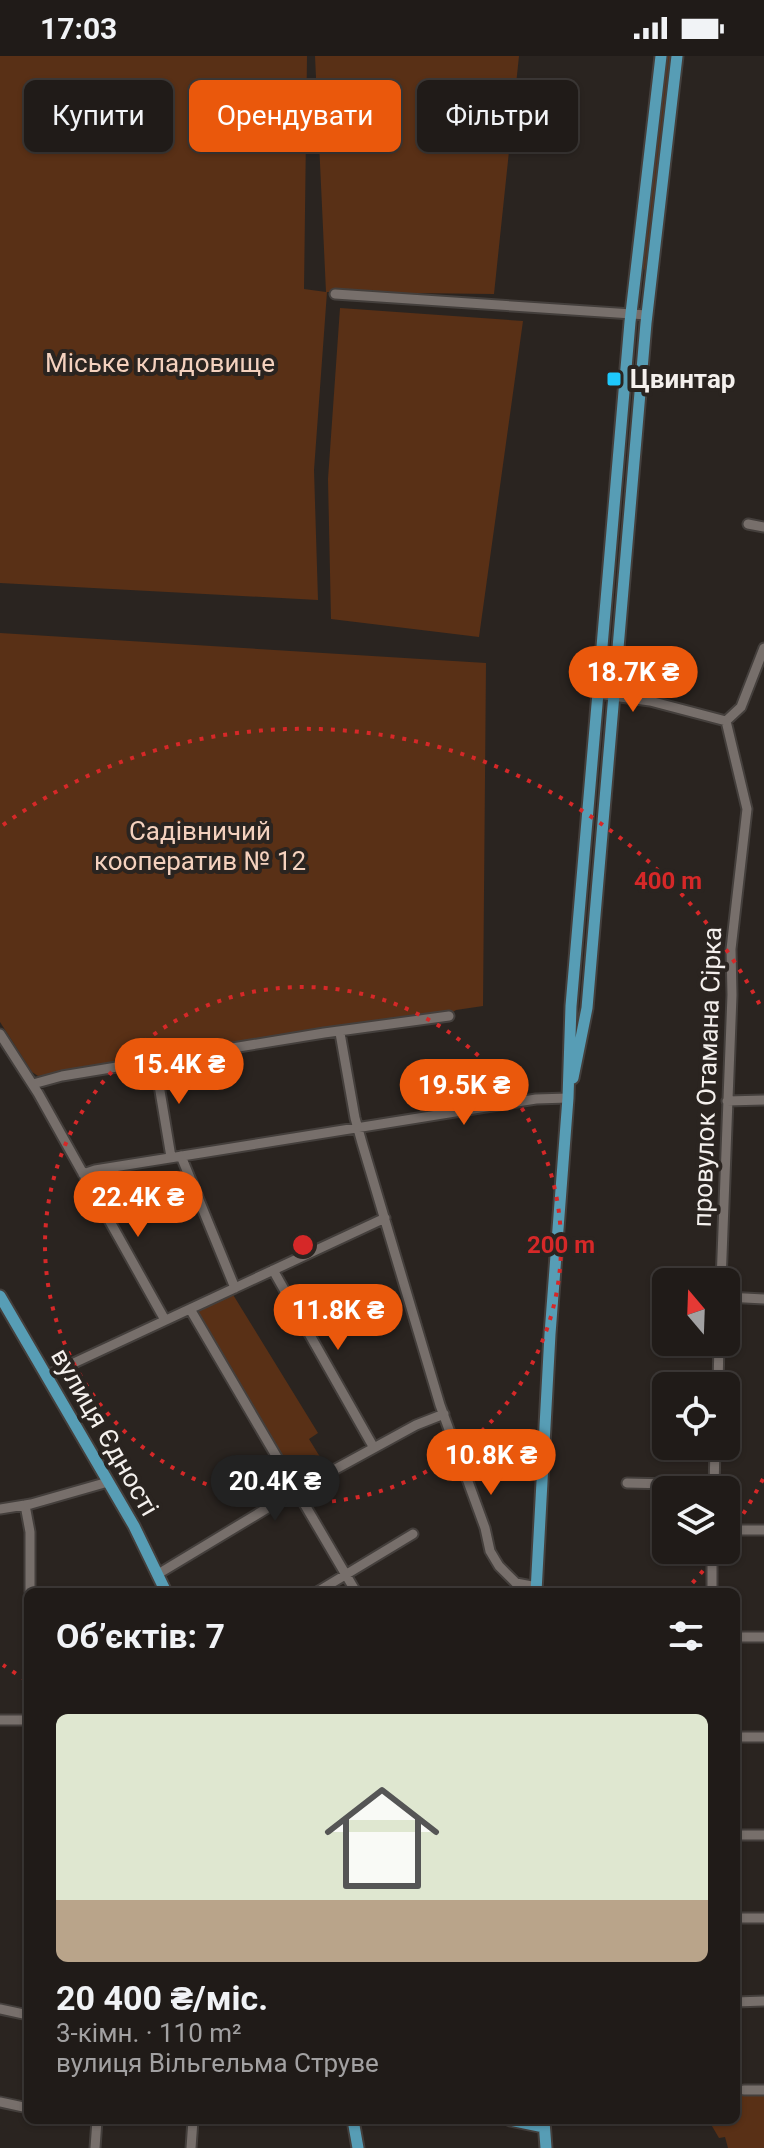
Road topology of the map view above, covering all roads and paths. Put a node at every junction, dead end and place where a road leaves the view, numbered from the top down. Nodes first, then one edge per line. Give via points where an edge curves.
1 (661, 56) edge
2 (677, 56) edge
3 (335, 294) dead end
4 (631, 314) junction
5 (647, 315) junction
6 (748, 524) dead end
7 (764, 527) edge
8 (764, 648) edge
9 (598, 694) junction
10 (614, 696) junction
11 (726, 721) junction
12 (571, 1013) junction
13 (586, 1014) junction
14 (449, 1016) dead end
15 (340, 1033) junction
16 (0, 1034) edge
17 (155, 1061) junction
18 (33, 1084) junction
19 (568, 1098) junction
20 (764, 1100) edge
21 (727, 1101) junction
22 (357, 1128) junction
23 (176, 1157) junction
24 (83, 1174) junction
25 (385, 1218) junction
26 (721, 1268) edge
27 (273, 1270) junction
28 (235, 1288) junction
29 (0, 1296) edge
30 (740, 1298) edge
31 (764, 1299) edge
32 (190, 1309) junction
33 (165, 1320) junction
34 (48, 1375) junction
35 (444, 1414) junction
36 (374, 1448) junction
37 (108, 1482) junction
38 (627, 1483) dead end
39 (652, 1484) edge
40 (295, 1491) junction
41 (25, 1505) junction
42 (0, 1509) edge
43 (740, 1530) edge
44 (764, 1530) edge
45 (413, 1534) dead end
46 (712, 1564) edge
47 (158, 1574) junction
48 (345, 1574) junction
49 (30, 1588) edge
50 (164, 1588) edge
51 (323, 1588) edge
52 (354, 1588) edge
53 (530, 1588) edge
54 (536, 1588) edge
55 (712, 1588) edge
56 (740, 1637) edge
57 (764, 1637) edge
58 (0, 1720) edge
59 (24, 1720) edge
60 (740, 1737) edge
61 (764, 1737) edge
62 (740, 1835) edge
63 (764, 1835) edge
64 (740, 1918) edge
65 (764, 1918) edge
66 (764, 2001) edge
67 (740, 2002) edge
68 (0, 2009) edge
69 (24, 2014) edge
70 (744, 2090) dead end
71 (764, 2090) edge
72 (0, 2102) edge
73 (24, 2107) edge
74 (97, 2124) edge
75 (193, 2124) edge
76 (354, 2124) edge
77 (544, 2124) edge
78 (95, 2148) edge
79 (191, 2148) edge
80 (358, 2148) edge
81 (546, 2148) edge

1 - 4 main road
2 - 5 main road
3 - 4 street
4 - 5 street
4 - 9 main road
5 - 10 main road
6 - 7 street
8 - 11 street via 741,707
9 - 10 street
9 - 12 main road
10 - 11 street
10 - 13 main road
11 - 21 street, провулок Отамана Сірка via 747,809 731,949
12 - 13 main road
12 - 19 main road
13 - 19 main road
14 - 15 street
15 - 17 street
15 - 22 street
16 - 18 street
17 - 18 street
17 - 23 street
18 - 24 street
19 - 22 street
19 - 54 main road
20 - 21 street
21 - 26 street, провулок Отамана Сірка
22 - 23 street
22 - 25 street
23 - 24 street
23 - 28 street
24 - 33 street
25 - 27 street
25 - 35 street
27 - 28 street
27 - 36 street
28 - 32 street
29 - 34 main road, вулиця Єдності
30 - 31 street
32 - 33 street
32 - 40 street
33 - 34 street
34 - 37 main road, вулиця Єдності
35 - 36 street
35 - 53 street via 494,1558 516,1583
36 - 40 street
37 - 41 street
37 - 47 main road, вулиця Єдності
38 - 39 street
40 - 47 street
40 - 48 street
41 - 42 street
41 - 49 street
43 - 44 street
45 - 48 street
46 - 55 street
47 - 50 main road, вулиця Єдності
48 - 51 street
48 - 52 street
56 - 57 street
58 - 59 street
60 - 61 street
62 - 63 street
64 - 65 street
66 - 67 street
68 - 69 street
70 - 71 street
72 - 73 street
74 - 78 street
75 - 79 street
76 - 80 main road
77 - 81 main road

